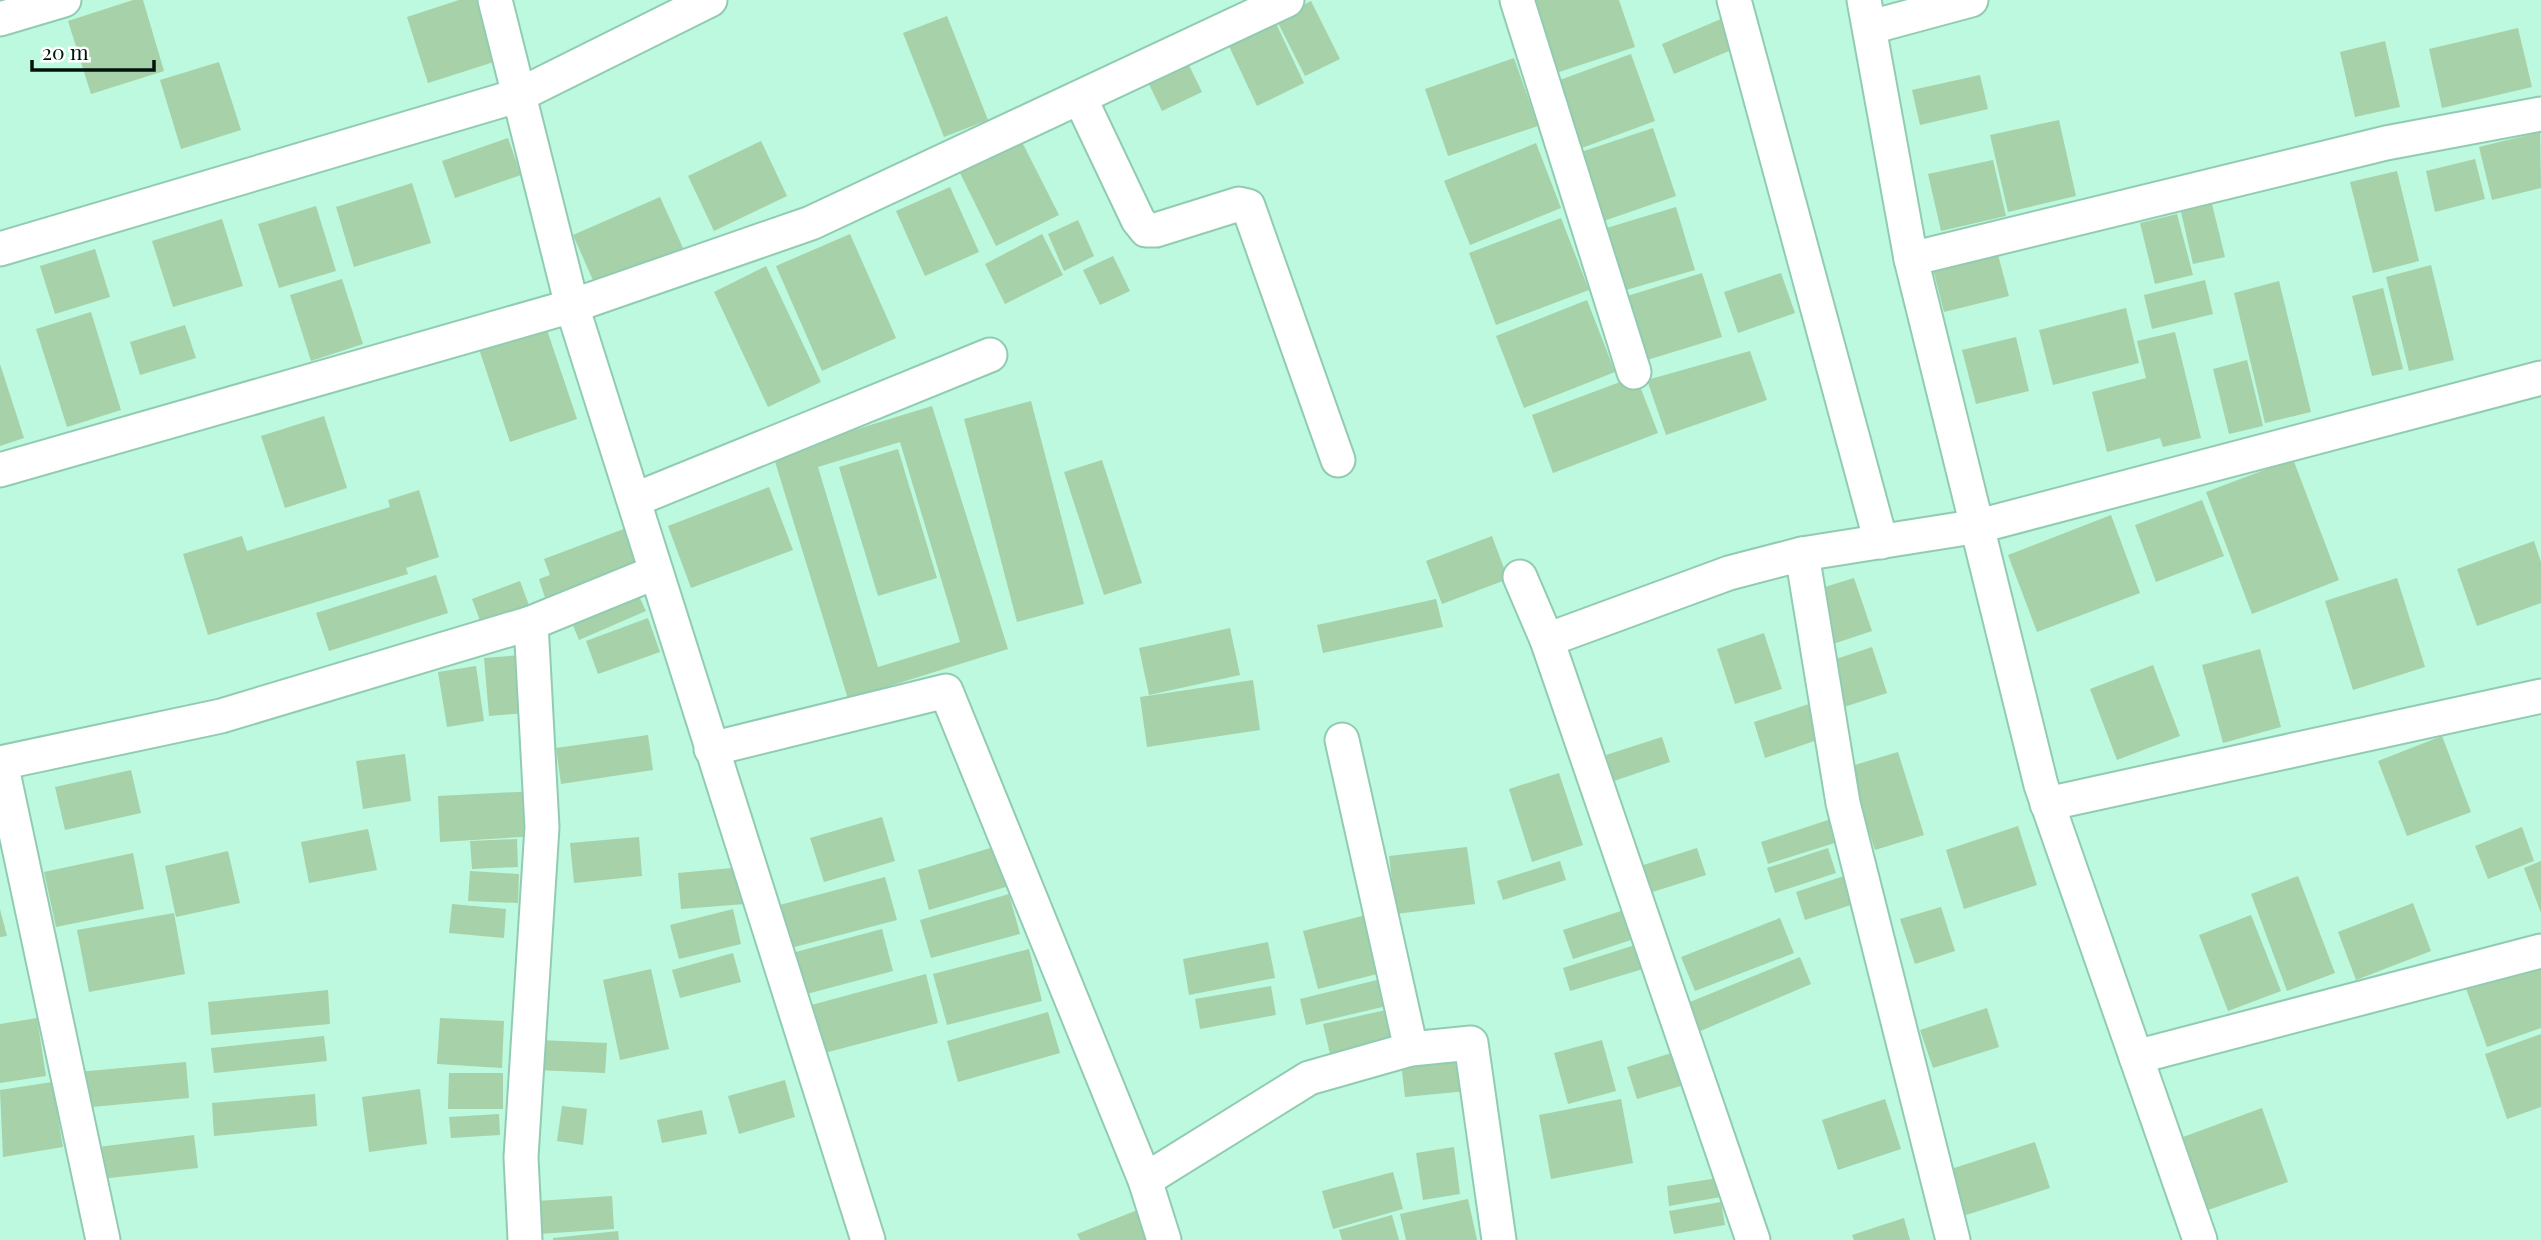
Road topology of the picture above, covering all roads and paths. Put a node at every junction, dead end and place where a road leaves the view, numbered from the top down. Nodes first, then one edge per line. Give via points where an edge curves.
1 (64, 0) edge
2 (495, 0) edge
3 (710, 0) edge
4 (1287, 0) edge
5 (1517, 0) edge
6 (1734, 0) edge
7 (1971, 0) edge
8 (1868, 14) edge
9 (0, 19) edge
10 (517, 96) junction
11 (1080, 98) junction
12 (2541, 114) edge
13 (0, 249) edge
14 (1911, 259) junction
15 (572, 306) junction
16 (990, 355) dead end
17 (1634, 372) dead end
18 (2541, 378) edge
19 (1338, 460) dead end
20 (0, 470) edge
21 (634, 500) junction
22 (1979, 526) junction
23 (1881, 542) junction
24 (1802, 554) junction
25 (656, 572) junction
26 (1520, 577) dead end
27 (531, 623) junction
28 (1547, 640) junction
29 (2541, 696) edge
30 (1342, 740) dead end
31 (710, 749) junction
32 (0, 763) edge
33 (2047, 804) junction
34 (2541, 951) edge
35 (1411, 1049) junction
36 (2136, 1057) junction
37 (1145, 1180) junction
38 (103, 1240) edge
39 (525, 1240) edge
40 (868, 1240) edge
41 (1164, 1240) edge
42 (1499, 1240) edge
43 (1754, 1240) edge
44 (1953, 1240) edge
45 (2200, 1240) edge

1 - 9 street
2 - 10 street
3 - 10 street
4 - 11 street
5 - 17 street
6 - 23 street
7 - 8 street
8 - 14 street
10 - 13 street
10 - 15 street
11 - 15 street via 811,223
11 - 19 street via 1146,230 1239,204 1248,206
12 - 14 street via 2386,143
14 - 22 street
15 - 20 street
15 - 21 street
16 - 21 street
18 - 22 street
21 - 25 street
22 - 23 street
22 - 33 street
23 - 24 street
24 - 28 street via 1729,573
24 - 44 street via 1843,803
25 - 27 street
25 - 31 street
26 - 28 street
27 - 32 street via 221,716
27 - 39 street via 542,827 522,1157
28 - 43 street
29 - 33 street
30 - 35 street
31 - 37 street via 946,691
31 - 40 street
32 - 38 street
33 - 36 street
34 - 36 street
35 - 37 street via 1309,1078
35 - 42 street via 1471,1043
36 - 45 street
37 - 41 street

